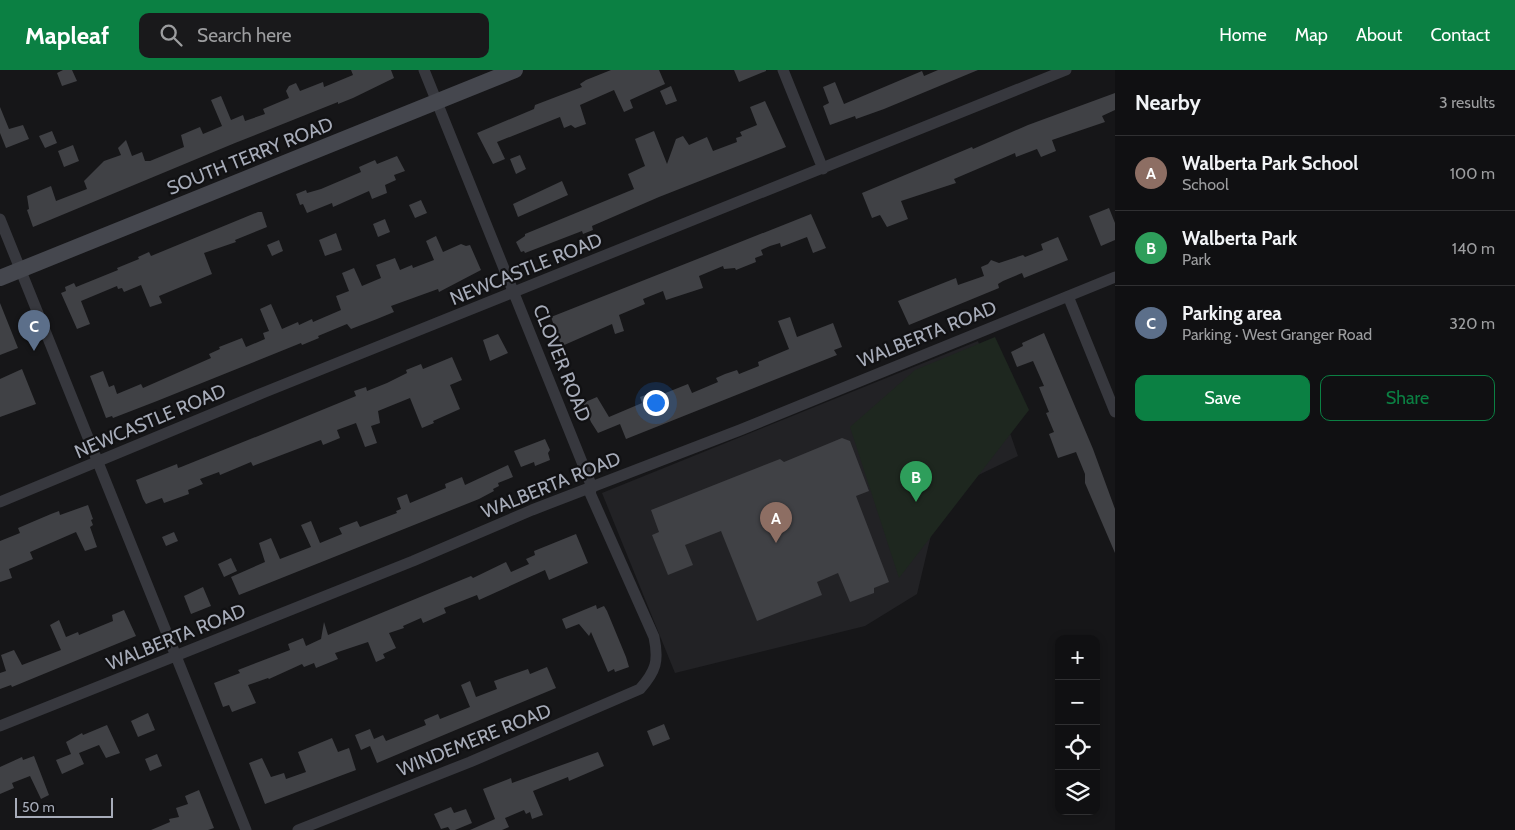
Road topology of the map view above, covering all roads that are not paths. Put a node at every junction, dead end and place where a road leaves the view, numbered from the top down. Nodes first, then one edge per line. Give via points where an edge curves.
1 (424, 70) edge
2 (516, 70) edge
3 (783, 70) edge
4 (1066, 70) edge
5 (437, 102) junction
6 (823, 169) junction
7 (0, 218) edge
8 (21, 270) junction
9 (1115, 276) edge
10 (0, 278) edge
11 (515, 293) junction
12 (1068, 296) junction
13 (1115, 412) edge
14 (98, 462) junction
15 (592, 487) junction
16 (0, 502) edge
17 (175, 656) junction
18 (654, 671) joint
19 (0, 726) edge
20 (246, 830) edge
21 (298, 830) edge

1 - 5 street, CLOVER ROAD
2 - 5 street, SOUTH TERRY ROAD
3 - 6 street
4 - 6 street, NEWCASTLE ROAD
5 - 8 street, SOUTH TERRY ROAD
5 - 11 street, CLOVER ROAD
6 - 11 street, NEWCASTLE ROAD
7 - 8 street
8 - 10 street, SOUTH TERRY ROAD
8 - 14 street
9 - 12 street, WALBERTA ROAD
11 - 14 street, NEWCASTLE ROAD
11 - 15 street, CLOVER ROAD
12 - 13 street
12 - 15 street, WALBERTA ROAD
14 - 16 street, NEWCASTLE ROAD
14 - 17 street
15 - 17 street, WALBERTA ROAD
15 - 18 street, CLOVER ROAD via 590,493 654,637 657,653
17 - 19 street, WALBERTA ROAD
17 - 20 street
18 - 21 street, WINDEMERE ROAD via 640,690

